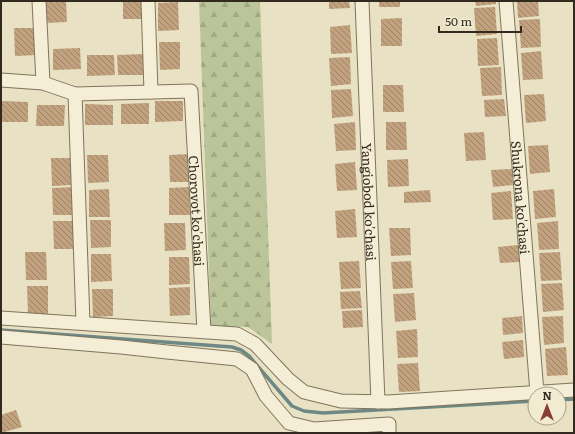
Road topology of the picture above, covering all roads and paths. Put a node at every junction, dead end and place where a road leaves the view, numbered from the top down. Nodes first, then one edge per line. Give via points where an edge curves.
1 (39, 1) edge
2 (148, 1) edge
3 (362, 1) edge
4 (506, 1) edge
5 (1, 80) edge
6 (43, 83) junction
7 (151, 92) junction
8 (75, 94) junction
9 (1, 318) edge
10 (83, 323) junction
11 (204, 331) junction
12 (1, 337) edge
13 (536, 386) edge
14 (527, 394) edge
15 (378, 402) junction
16 (390, 433) edge

1 - 6 street
2 - 7 street
3 - 15 street, Yangiobod ko'chasi
4 - 13 street, Shukrona ko'chasi
5 - 6 street
6 - 8 street
7 - 8 street
7 - 11 street, Chorovot ko'chasi via 191,91
8 - 10 street
9 - 10 street
10 - 11 street
11 - 15 street via 237,334 255,344 304,392 341,401
12 - 16 street via 121,346 237,359 252,369 266,396 289,423 314,429 389,424
14 - 15 street

